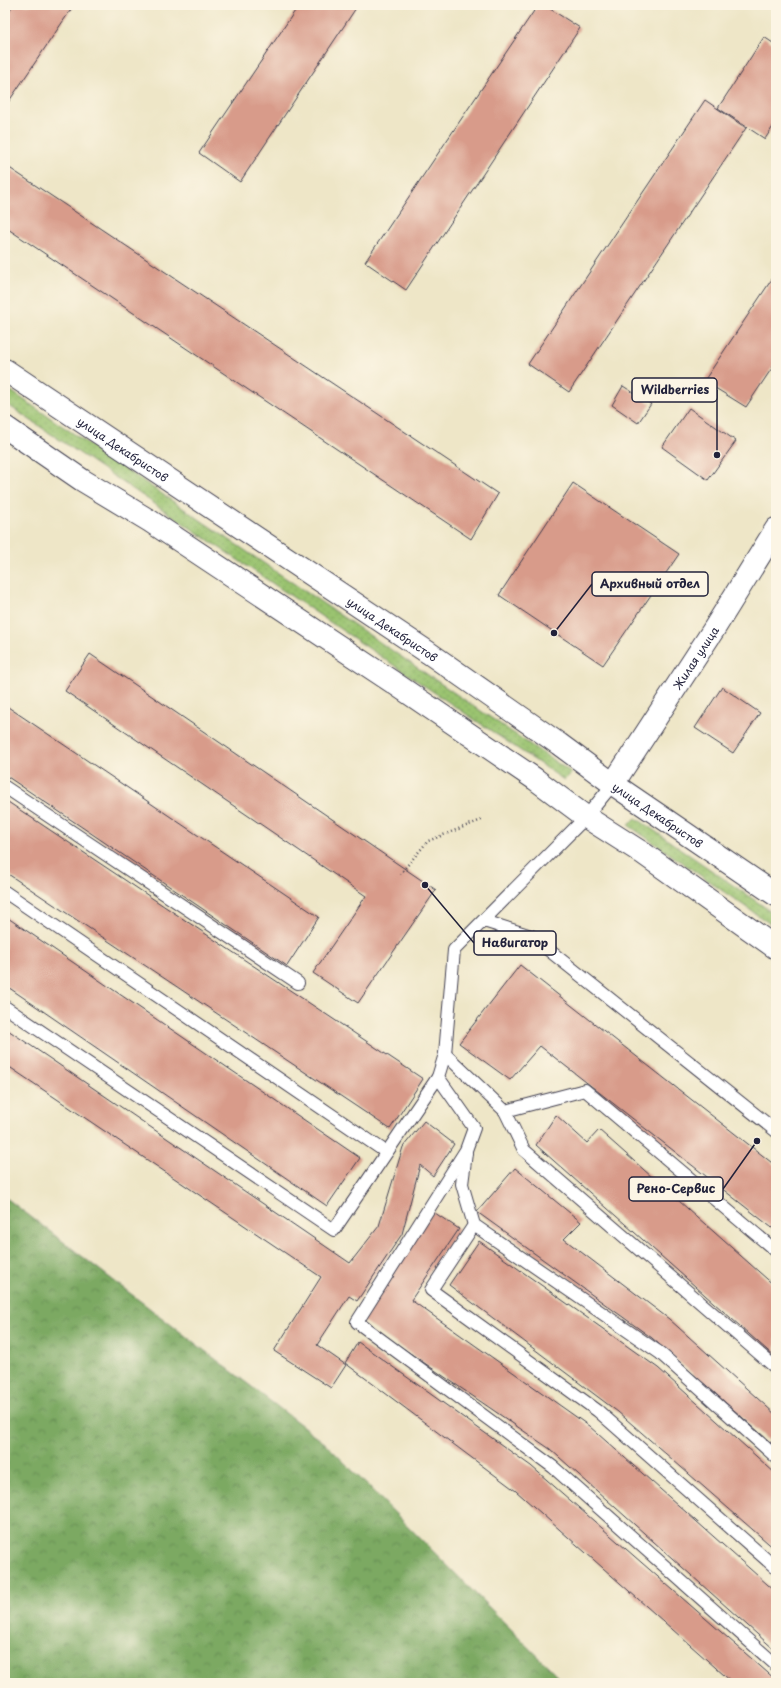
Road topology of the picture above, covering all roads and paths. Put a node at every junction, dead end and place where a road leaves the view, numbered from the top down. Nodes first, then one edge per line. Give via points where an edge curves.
1 (5, 370) edge
2 (5, 427) edge
3 (776, 529) edge
4 (613, 784) junction
5 (5, 787) edge
6 (586, 817) junction
7 (484, 819) dead end
8 (400, 874) dead end
9 (5, 892) edge
10 (776, 895) edge
11 (484, 921) junction
12 (776, 948) edge
13 (298, 983) dead end
14 (5, 1007) edge
15 (445, 1054) junction
16 (438, 1077) junction
17 (505, 1111) junction
18 (776, 1131) edge
19 (466, 1150) junction
20 (386, 1152) junction
21 (474, 1225) junction
22 (776, 1251) edge
23 (776, 1368) edge
24 (776, 1457) edge
25 (776, 1568) edge
26 (776, 1666) edge

1 - 4 street, улица Декабристов via 429,653
2 - 6 street via 394,683
3 - 4 street, Жилая улица
4 - 6 lane
4 - 10 street, улица Декабристов
5 - 13 lane
6 - 11 lane
6 - 12 street via 644,854
7 - 8 path via 428,841
9 - 20 lane
11 - 15 lane via 454,950
11 - 18 lane via 531,936
14 - 20 lane via 334,1230
15 - 16 lane
15 - 17 lane
16 - 19 lane via 474,1128
16 - 20 lane
17 - 22 lane via 585,1090
17 - 23 lane via 524,1150
19 - 21 lane via 462,1184
19 - 26 lane via 357,1322 553,1467
21 - 24 lane via 660,1353
21 - 25 lane via 431,1290 598,1411

